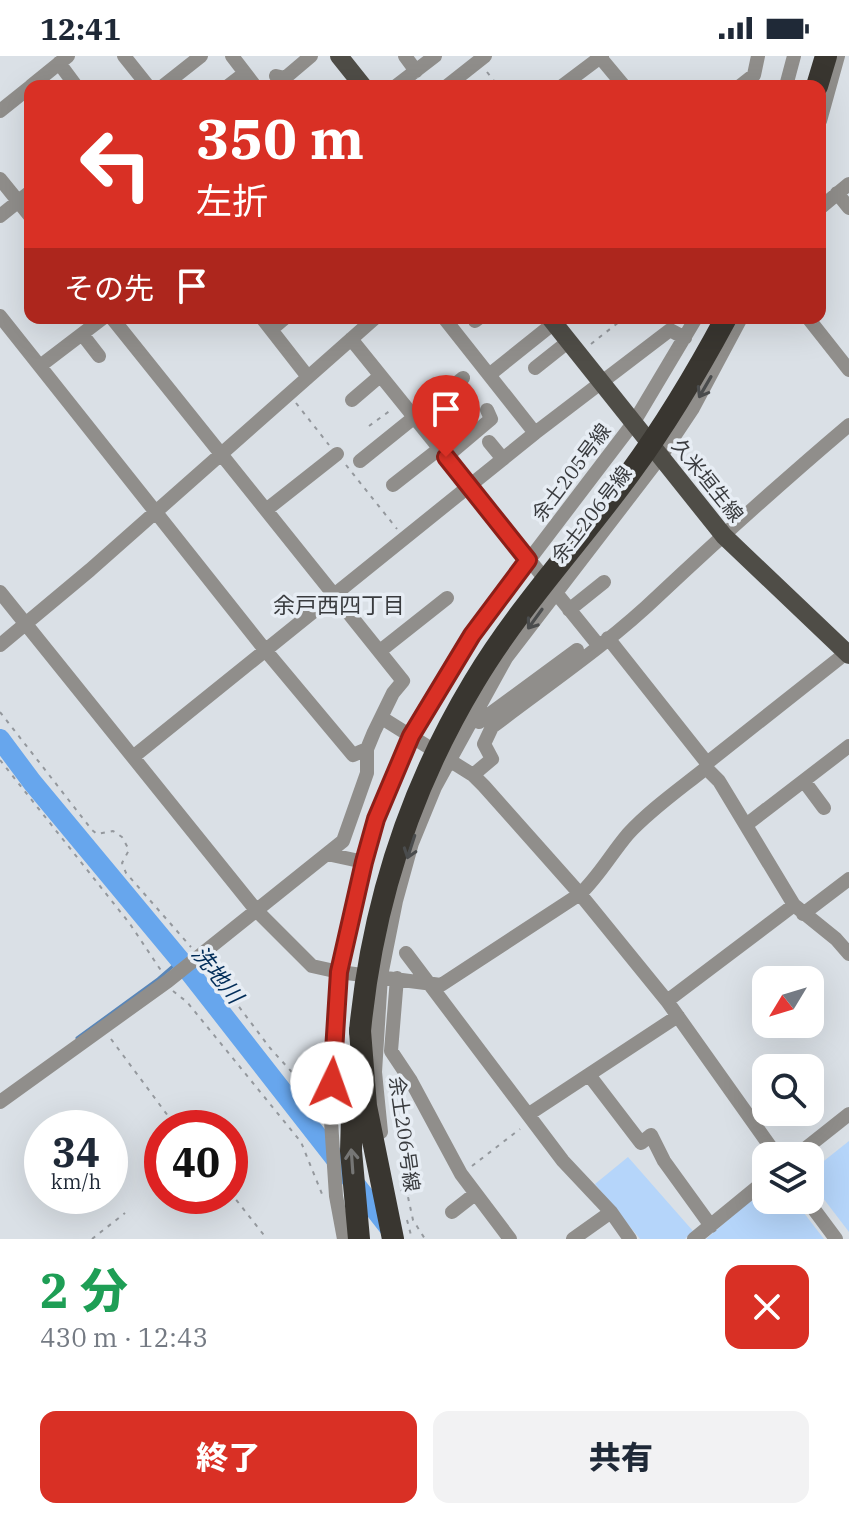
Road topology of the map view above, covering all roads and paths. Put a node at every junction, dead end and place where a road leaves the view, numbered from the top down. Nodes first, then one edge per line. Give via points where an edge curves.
1 (124, 56) edge
2 (201, 56) edge
3 (232, 56) edge
4 (311, 56) edge
5 (339, 56) edge
6 (405, 56) edge
7 (435, 56) edge
8 (485, 56) edge
9 (601, 56) edge
10 (758, 56) edge
11 (794, 56) edge
12 (826, 56) edge
13 (838, 56) edge
14 (64, 60) edge
15 (416, 71) junction
16 (245, 73) junction
17 (276, 76) dead end
18 (38, 80) edge
19 (73, 80) edge
20 (143, 80) edge
21 (171, 80) edge
22 (236, 80) edge
23 (250, 80) edge
24 (358, 80) edge
25 (404, 80) edge
26 (455, 80) edge
27 (570, 80) edge
28 (619, 80) edge
29 (748, 80) edge
30 (788, 80) edge
31 (819, 80) edge
32 (24, 91) edge
33 (826, 99) edge
34 (0, 111) edge
35 (0, 179) edge
36 (843, 188) edge
37 (24, 196) edge
38 (826, 203) edge
39 (849, 208) edge
40 (0, 216) edge
41 (0, 316) edge
42 (95, 324) edge
43 (117, 324) edge
44 (267, 324) edge
45 (368, 324) edge
46 (449, 324) edge
47 (547, 324) edge
48 (555, 324) edge
49 (614, 324) edge
50 (693, 324) edge
51 (723, 324) edge
52 (738, 324) edge
53 (813, 324) edge
54 (82, 334) junction
55 (685, 338) junction
56 (351, 339) junction
57 (574, 348) junction
58 (99, 356) dead end
59 (40, 366) junction
60 (535, 368) dead end
61 (849, 370) edge
62 (489, 375) junction
63 (380, 376) junction
64 (308, 377) junction
65 (463, 378) dead end
66 (601, 383) junction
67 (289, 394) junction
68 (352, 400) dead end
69 (401, 402) junction
70 (487, 410) dead end
71 (414, 418) junction
72 (634, 422) junction
73 (849, 425) edge
74 (369, 426) dead end
75 (535, 433) junction
76 (489, 442) dead end
77 (442, 453) junction
78 (221, 454) junction
79 (337, 454) junction
80 (661, 456) junction
81 (369, 458) dead end
82 (503, 459) junction
83 (393, 485) dead end
84 (468, 486) junction
85 (266, 510) junction
86 (156, 512) junction
87 (724, 536) junction
88 (405, 539) junction
89 (528, 560) junction
90 (604, 582) dead end
91 (0, 592) edge
92 (555, 592) junction
93 (335, 595) junction
94 (447, 597) dead end
95 (569, 610) junction
96 (26, 623) junction
97 (600, 641) junction
98 (0, 645) edge
99 (266, 651) junction
100 (380, 651) junction
101 (849, 654) edge
102 (0, 712) edge
103 (382, 718) junction
104 (479, 722) dead end
105 (411, 736) junction
106 (849, 746) edge
107 (367, 749) junction
108 (133, 757) junction
109 (0, 760) edge
110 (449, 760) junction
111 (706, 765) junction
112 (473, 775) junction
113 (804, 781) junction
114 (824, 808) dead end
115 (746, 825) junction
116 (327, 854) junction
117 (364, 862) junction
118 (849, 879) edge
119 (580, 894) junction
120 (799, 909) junction
121 (256, 910) junction
122 (406, 953) dead end
123 (849, 954) edge
124 (199, 957) junction
125 (339, 972) junction
126 (381, 976) junction
127 (397, 978) junction
128 (169, 980) junction
129 (428, 982) junction
130 (667, 1001) junction
131 (678, 1016) junction
132 (102, 1027) junction
133 (360, 1031) junction
134 (589, 1075) junction
135 (0, 1102) edge
136 (164, 1110) edge
137 (331, 1114) junction
138 (849, 1114) edge
139 (531, 1117) junction
140 (767, 1142) edge
141 (814, 1142) edge
142 (461, 1174) junction
143 (335, 1191) junction
144 (752, 1192) edge
145 (475, 1194) junction
146 (397, 1196) junction
147 (452, 1212) dead end
148 (611, 1212) junction
149 (124, 1214) edge
150 (247, 1214) edge
151 (817, 1214) edge
152 (711, 1226) junction
153 (507, 1238) edge
154 (92, 1239) edge
155 (267, 1239) edge
156 (344, 1239) edge
157 (359, 1239) edge
158 (393, 1239) edge
159 (403, 1239) edge
160 (425, 1239) edge
161 (573, 1239) edge
162 (630, 1239) edge
163 (694, 1239) edge
164 (836, 1239) edge

1 - 20 street
2 - 21 street
3 - 16 street
4 - 17 street via 285,78
5 - 24 main road
6 - 15 street
7 - 15 street
8 - 26 street
9 - 27 street
9 - 28 street
10 - 29 street
11 - 30 street
12 - 31 highway
13 - 33 street
14 - 18 street
14 - 19 street
15 - 25 street
16 - 22 street
16 - 23 street
32 - 34 street
35 - 37 street
36 - 38 street
36 - 39 street
37 - 40 street
41 - 59 street
42 - 54 street
43 - 78 street
44 - 64 street
45 - 56 street
46 - 62 street
47 - 62 street
48 - 57 main road, 久米垣生線
49 - 57 path
50 - 55 street, 余土205号線
51 - 133 highway, bridge via 655,438 475,680 433,757 380,903
52 -> 80 street, 余土206号線
53 - 61 street
54 - 58 street
54 - 59 street
55 - 66 street via 670,330
55 - 72 street, 余土205号線
56 - 63 street
56 - 64 street
57 - 60 street
57 - 66 main road, 久米垣生線
59 - 86 street
62 - 75 street
63 - 68 street
63 - 69 street
64 - 67 street
65 - 71 street
66 - 72 main road, 久米垣生線
66 - 75 street
67 - 78 street
67 - 79 path
69 - 71 street
69 - 74 path
70 - 77 street via 491,419
71 - 77 street
71 - 81 street
72 - 80 main road, 久米垣生線
72 - 89 street, 余土205号線
73 - 87 street
75 - 82 street
76 - 82 street
77 - 83 street
77 - 84 street
78 - 85 street
78 - 86 street
79 - 85 street
79 - 88 path
80 - 87 main road, 久米垣生線
80 - 92 street, 余土206号線
82 - 84 street
84 - 88 street
84 - 89 street
85 - 93 street
86 - 96 street
86 - 99 street
87 - 97 street
87 - 101 main road, 久米垣生線
88 - 93 street
89 - 92 street
89 - 105 street, 余土205号線 via 472,635
90 - 95 street
91 - 96 street
92 - 95 street
92 -> 110 street, 余土206号線 via 506,658
93 - 99 street
93 - 100 street
94 - 100 street
95 - 97 street
96 - 98 street
96 - 108 street
97 - 104 street
97 - 111 street
97 - 112 street via 492,727 484,744 492,759
99 - 107 street via 353,755
99 - 108 street
100 - 103 street via 403,681
101 - 111 street
102 - 124 path via 92,830 122,837 129,850 122,863 126,873
103 - 105 street
103 - 107 street
105 - 110 street
105 - 117 street, 余土205号線
106 - 113 street
107 - 116 street via 367,773 343,841
108 - 121 street
109 - 128 path
110 - 112 street
110 -> 126 street, 余土206号線 via 412,843
111 - 115 street
111 - 119 street via 628,835
112 - 119 street
113 - 114 street
113 - 115 street
115 - 120 street
116 - 117 street
116 - 121 street
117 - 125 street, 余土205号線
118 - 120 street
119 - 129 street via 441,985
119 - 130 street
120 - 123 street
120 - 130 street
121 - 124 street
121 - 125 street via 312,966
122 - 129 street
124 - 128 street
124 - 137 path via 270,1048
125 - 126 street
125 - 137 street, 余土205号線
126 - 127 street
126 - 146 street, 余土206号線 via 375,1072 380,1127
127 - 129 street
127 - 142 street via 391,1051
128 - 132 street
128 - 143 path via 301,1142 322,1194
129 - 139 street
130 - 131 street
131 - 134 street
131 - 140 street
132 - 135 street
132 - 136 path
157 -> 133 highway via 351,1102
133 - 158 highway via 366,1106
134 - 139 street
134 - 152 street via 641,1143 651,1135
137 - 143 street, 余土205号線
138 - 141 street
139 - 142 path
139 - 148 street
142 - 145 street
143 - 156 street, 余土205号線
144 - 152 street
145 - 147 street
145 - 153 street
146 - 159 street, 余土206号線
146 - 160 path via 408,1197
148 - 161 street
148 - 162 street
149 - 154 path
150 - 155 path
151 - 164 street
152 - 163 street

